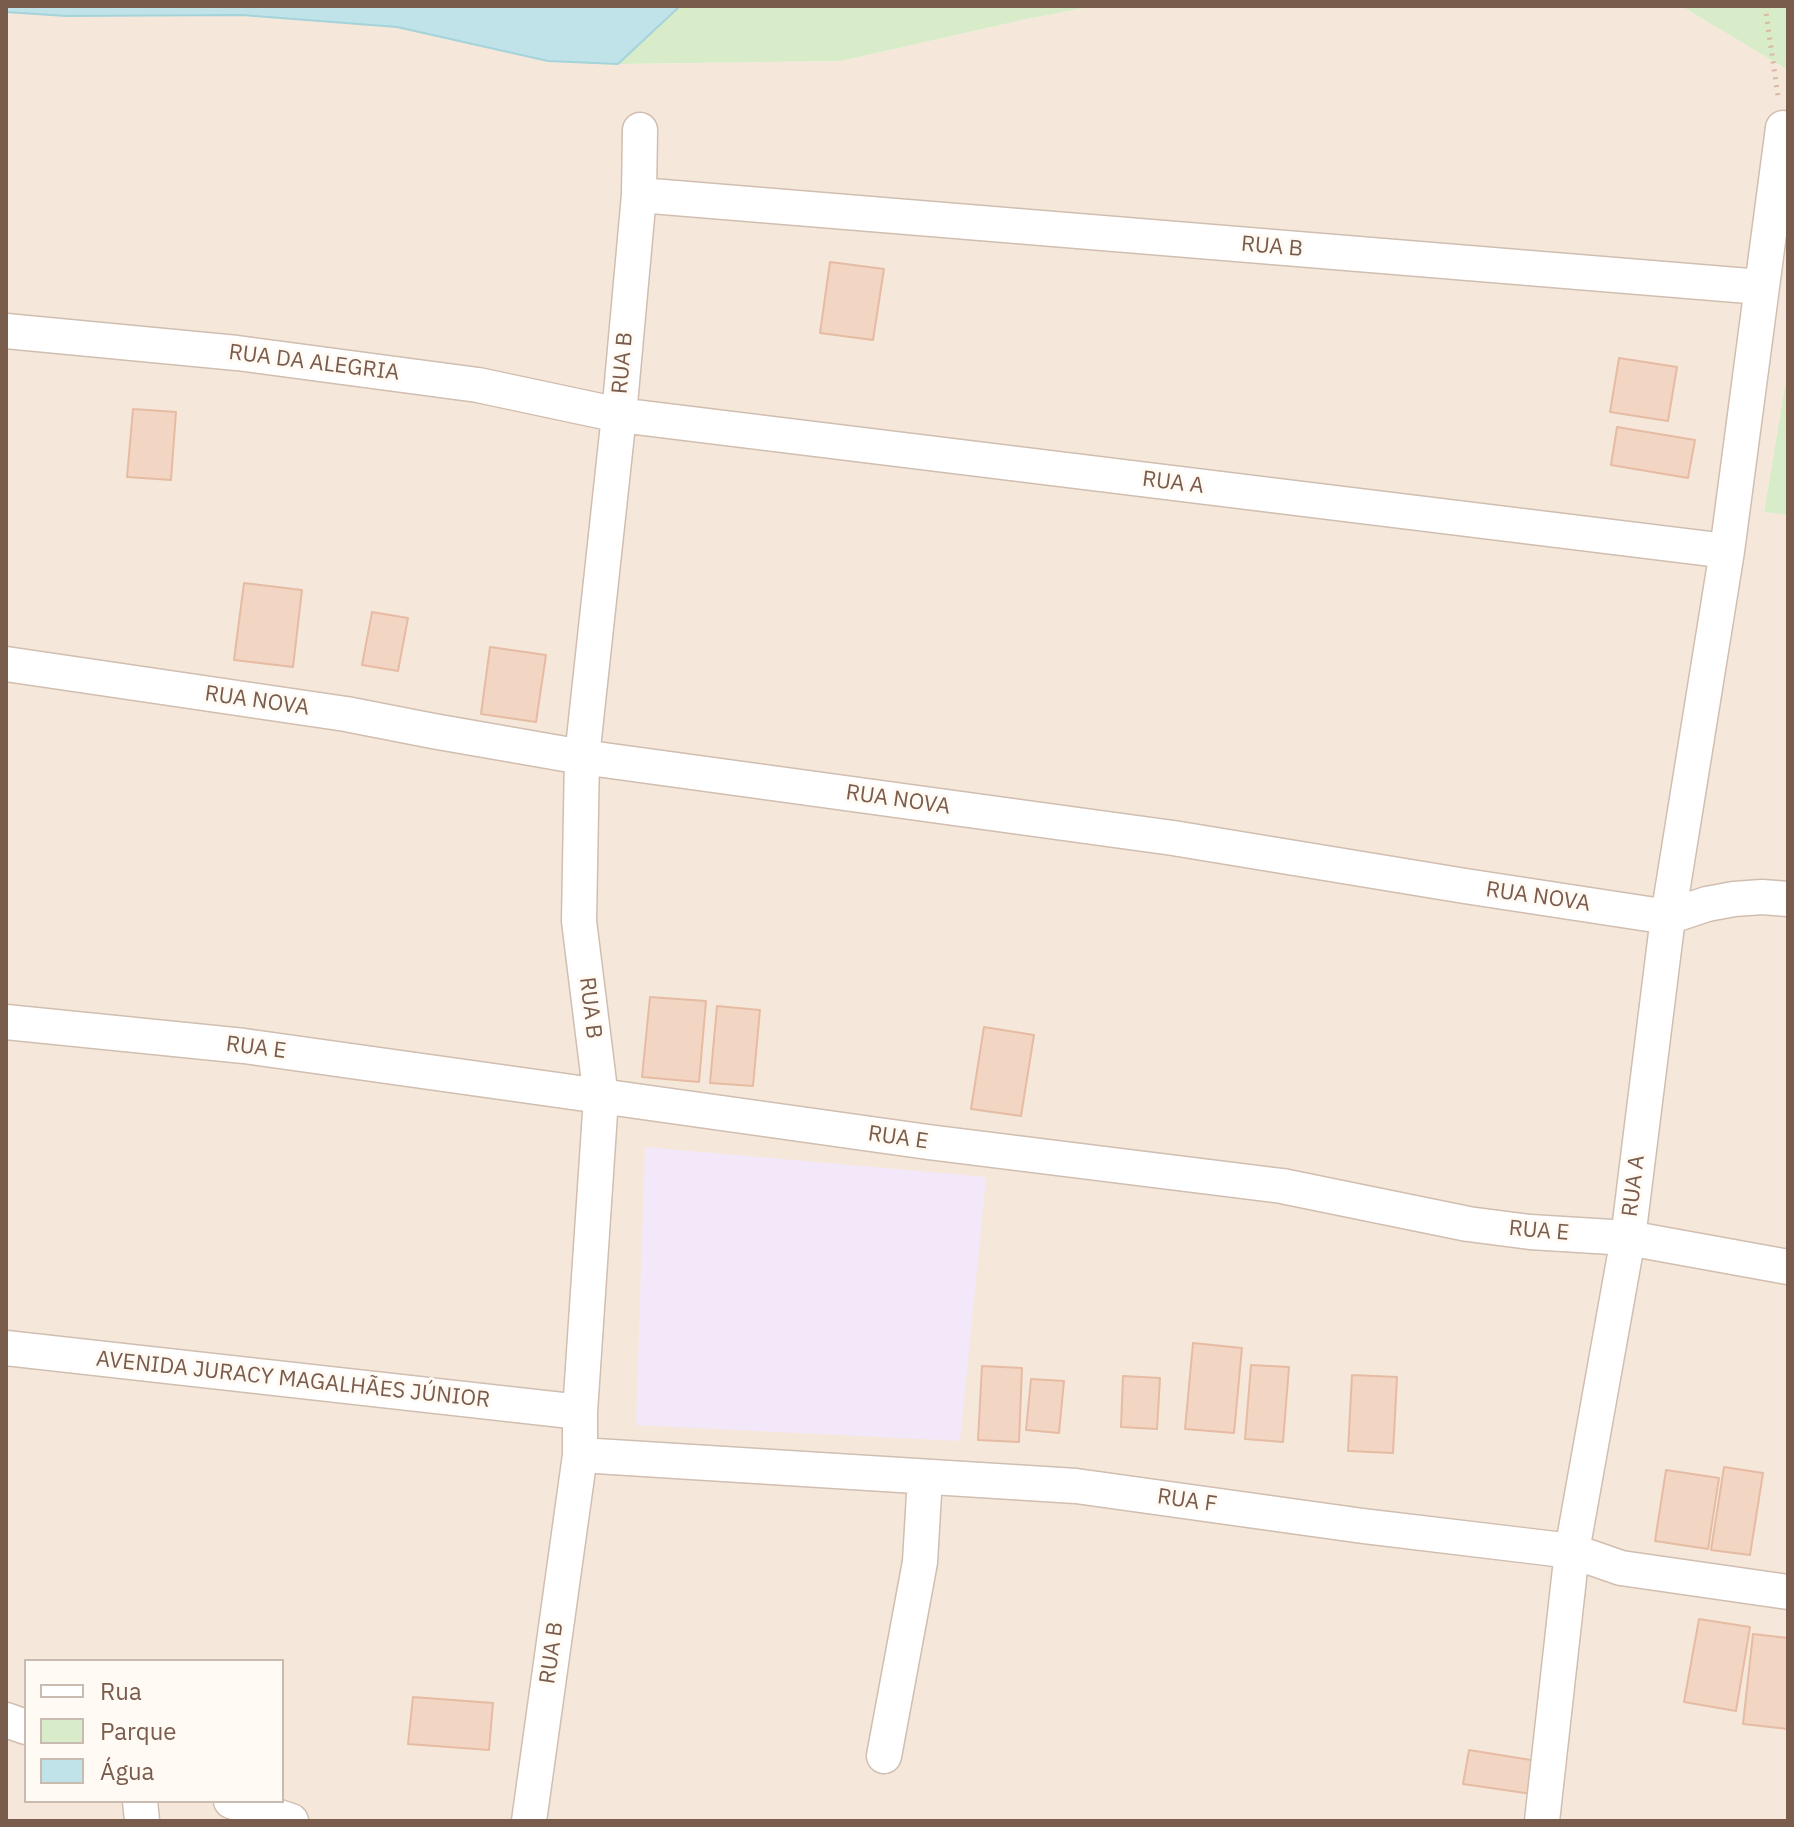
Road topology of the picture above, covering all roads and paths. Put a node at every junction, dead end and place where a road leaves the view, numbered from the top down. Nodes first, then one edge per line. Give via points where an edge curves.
1 (1765, 6) edge
2 (1783, 128) joint
3 (640, 130) dead end
4 (639, 195) junction
5 (1761, 287) junction
6 (6, 331) edge
7 (619, 415) junction
8 (1727, 551) junction
9 (6, 664) edge
10 (582, 757) junction
11 (1788, 899) edge
12 (1668, 917) junction
13 (6, 1022) edge
14 (601, 1098) junction
15 (1628, 1238) junction
16 (1788, 1267) edge
17 (6, 1348) edge
18 (580, 1412) junction
19 (580, 1455) junction
20 (925, 1477) junction
21 (1572, 1551) junction
22 (1788, 1592) edge
23 (884, 1756) dead end
24 (237, 1803) edge
25 (291, 1821) edge
26 (529, 1821) edge
27 (1542, 1821) edge

1 - 2 path
2 - 5 street, RUA A
3 - 4 street, RUA B
4 - 5 street, RUA B
4 - 7 street, RUA B
5 - 8 street, RUA A
6 - 7 street, RUA DA ALEGRIA via 237,353 478,385
7 - 8 street, RUA A
7 - 10 street, RUA B
8 - 12 street, RUA A
9 - 10 street, RUA NOVA via 346,714
10 - 12 street, RUA NOVA via 1173,838
10 - 14 street, RUA B via 579,921
11 - 12 street, RUA NOVA via 1734,899
12 - 15 street, RUA A
13 - 14 street, RUA E via 244,1046
14 - 15 street, RUA E via 1282,1186 1468,1224
14 - 18 street, RUA B
15 - 16 street, RUA E
15 - 21 street, RUA A
17 - 18 street, AVENIDA JURACY MAGALHÃES JÚNIOR
18 - 19 street, RUA B
19 - 20 street, RUA F
19 - 26 street, RUA B
20 - 21 street, RUA F via 1076,1486
20 - 23 street via 920,1562
21 - 22 street, RUA F via 1621,1568
21 - 27 street, RUA A
24 - 25 street

